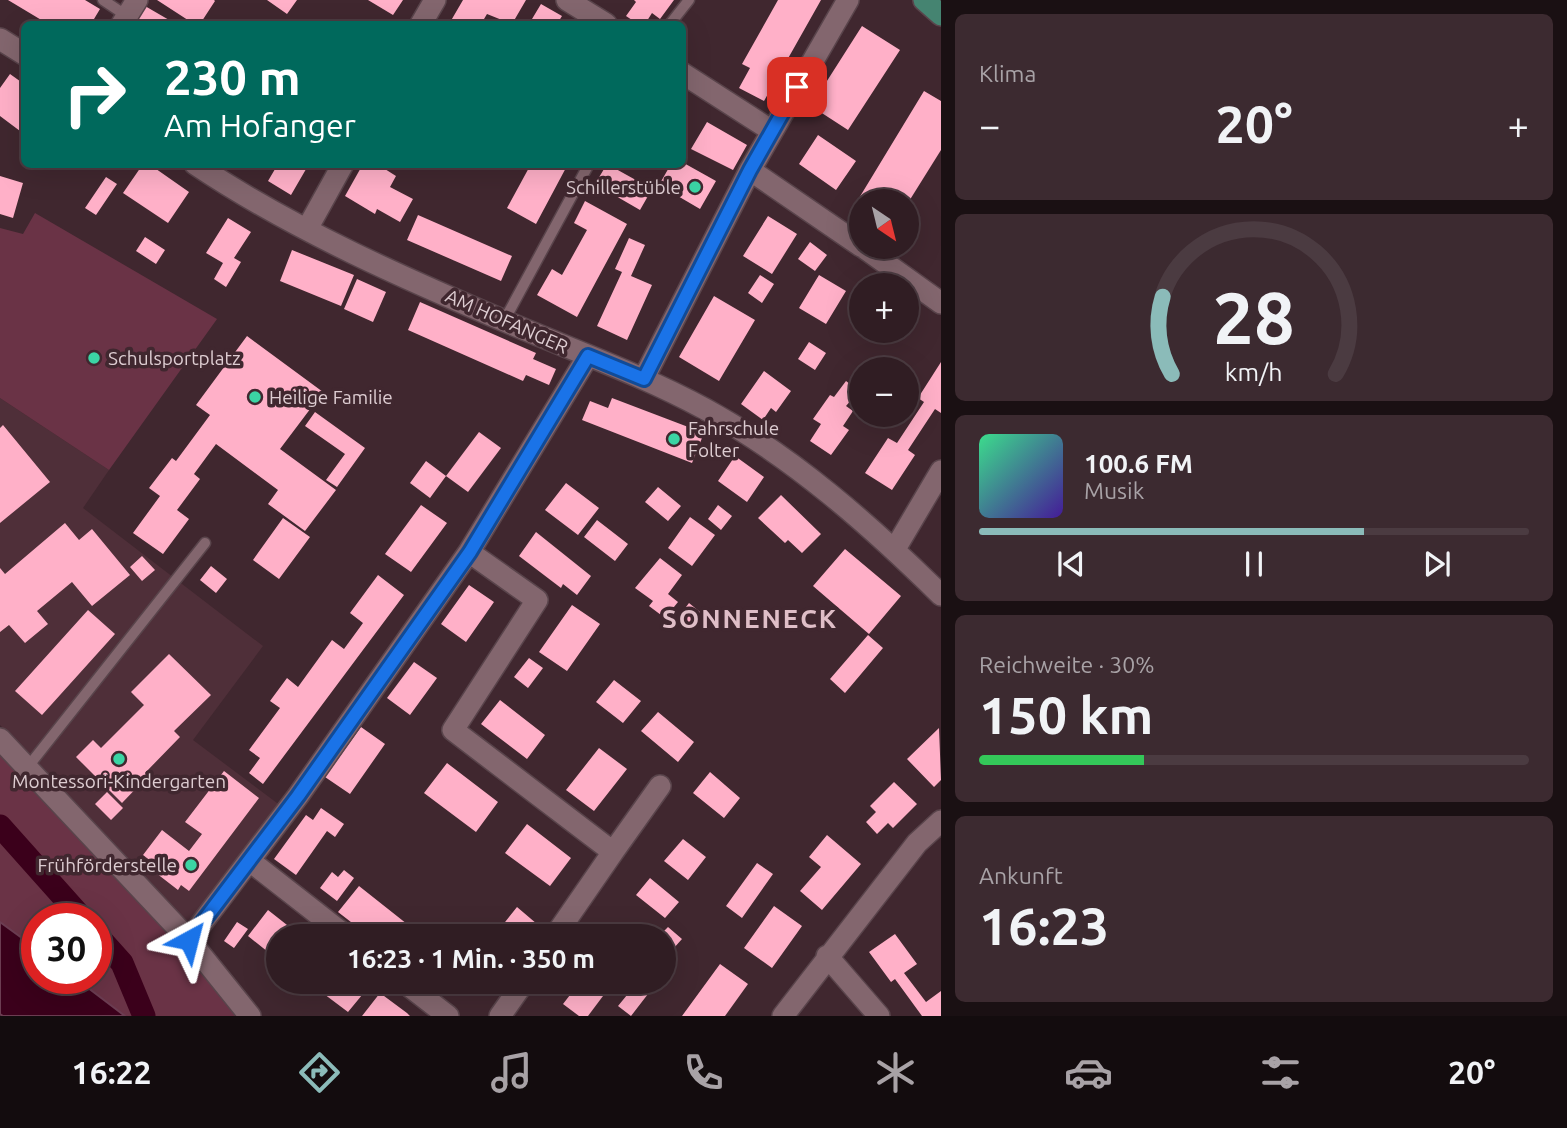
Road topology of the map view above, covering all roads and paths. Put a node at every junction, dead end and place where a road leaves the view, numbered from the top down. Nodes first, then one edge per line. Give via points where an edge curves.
1 (103, 0) edge
2 (435, 0) edge
3 (567, 0) edge
4 (689, 0) edge
5 (848, 0) edge
6 (924, 0) edge
7 (129, 14) edge
8 (940, 15) edge
9 (424, 21) edge
10 (601, 21) edge
11 (672, 21) edge
12 (0, 39) edge
13 (21, 52) edge
14 (686, 76) edge
15 (772, 131) junction
16 (202, 168) edge
17 (341, 168) edge
18 (587, 168) edge
19 (750, 170) junction
20 (307, 229) junction
21 (849, 237) edge
22 (880, 259) edge
23 (940, 303) edge
24 (504, 321) junction
25 (588, 356) junction
26 (644, 379) junction
27 (940, 471) edge
28 (205, 543) dead end
29 (894, 549) junction
30 (470, 552) junction
31 (940, 595) edge
32 (0, 739) edge
33 (27, 768) junction
34 (660, 786) dead end
35 (940, 821) edge
36 (613, 852) junction
37 (250, 861) junction
38 (331, 924) edge
39 (563, 924) edge
40 (189, 940) junction
41 (827, 956) junction
42 (420, 994) edge
43 (516, 994) edge
44 (250, 1016) edge
45 (448, 1016) edge
46 (500, 1016) edge
47 (783, 1016) edge
48 (879, 1016) edge

1 - 7 lane
2 - 9 street
3 - 10 street
4 - 11 lane
5 - 15 street
6 - 8 main road
12 - 13 street
14 - 15 street
15 - 19 street
16 - 20 street, AM HOFANGER
17 - 20 street
18 - 24 lane
19 - 21 street
19 - 26 street
20 - 24 street, AM HOFANGER
22 - 23 street
24 - 25 street, AM HOFANGER
25 - 26 street, AM HOFANGER
25 - 30 street
26 - 29 street, AM HOFANGER via 705,409 788,461
27 - 29 street
28 - 33 lane
29 - 31 street, AM HOFANGER
30 - 36 street via 537,600 453,730
30 - 37 street
32 - 33 street
33 - 40 street
34 - 36 street
35 - 41 street via 917,843
36 - 39 street
37 - 38 street
37 - 40 street
40 - 44 street
41 - 47 street
41 - 48 street
42 - 45 street
43 - 46 street

